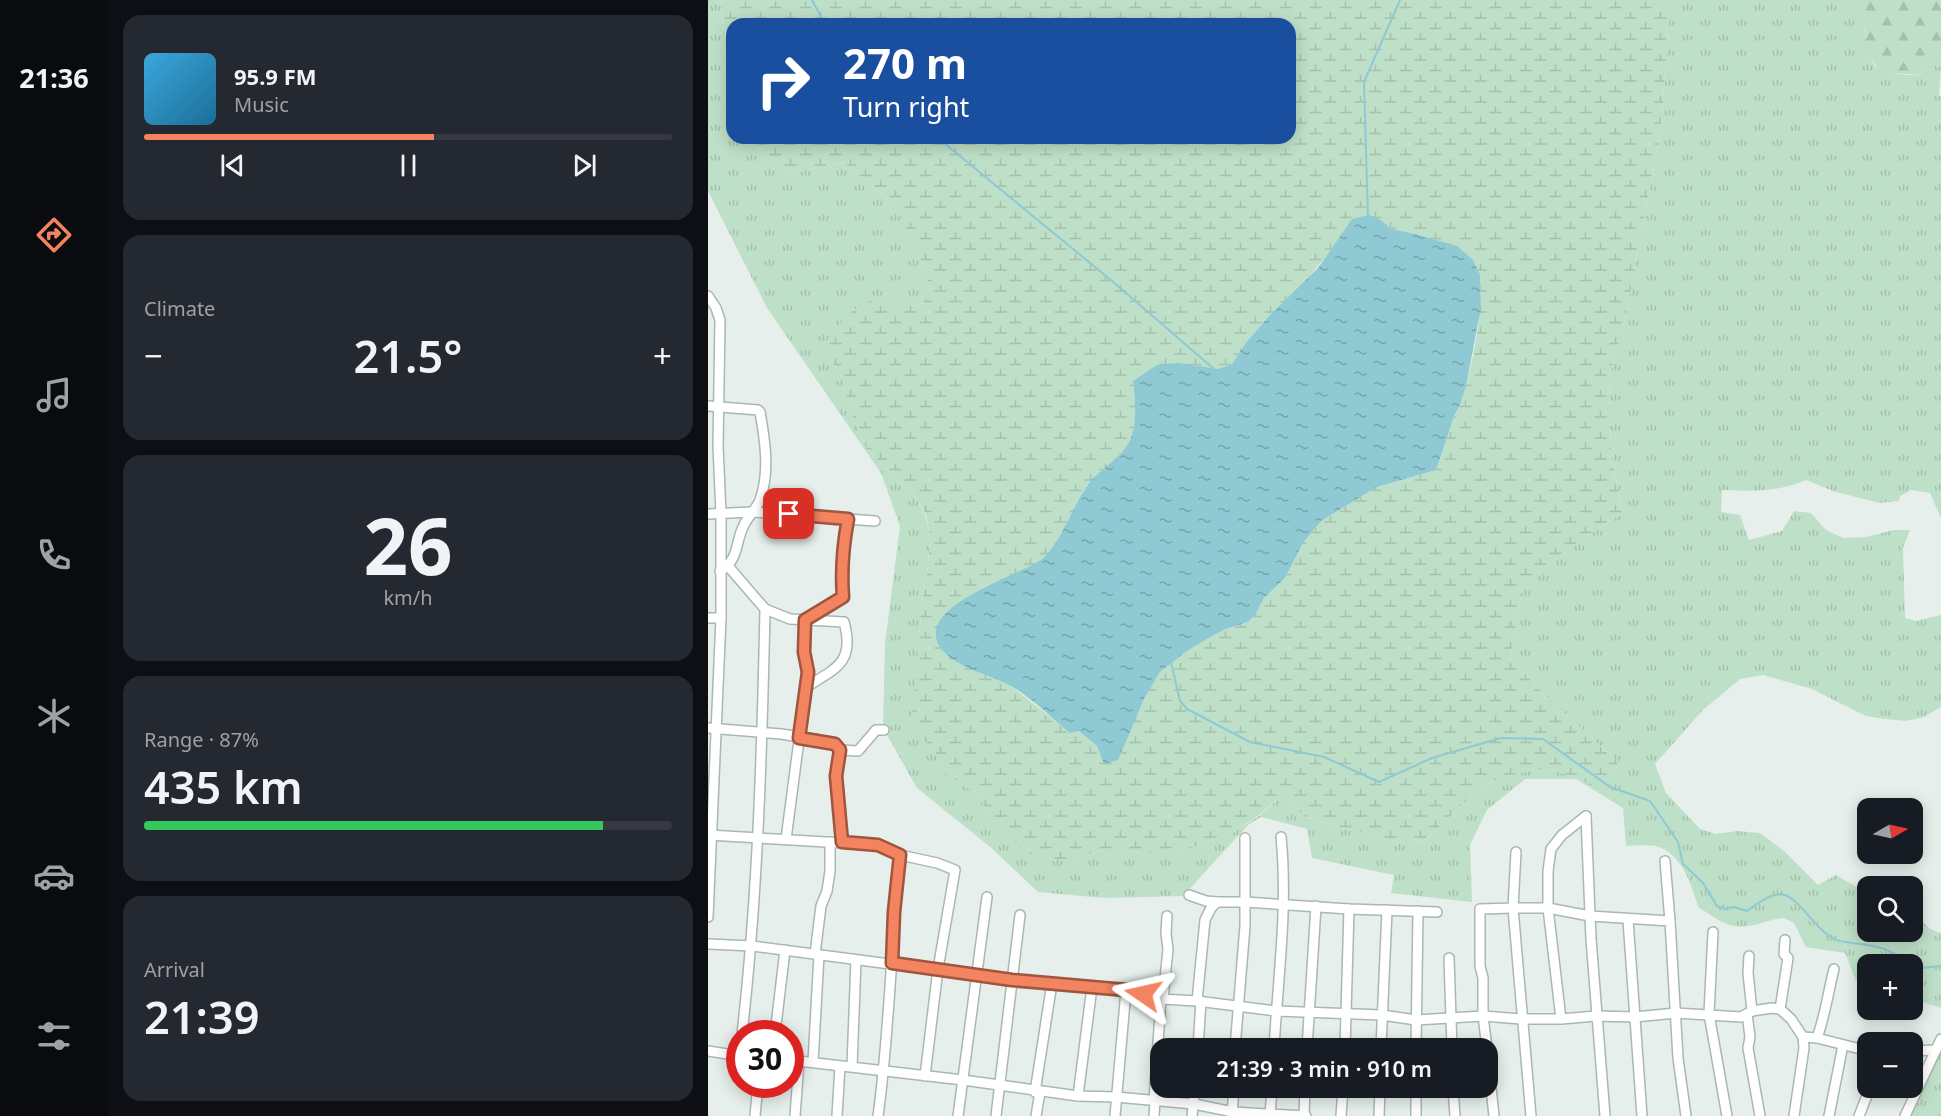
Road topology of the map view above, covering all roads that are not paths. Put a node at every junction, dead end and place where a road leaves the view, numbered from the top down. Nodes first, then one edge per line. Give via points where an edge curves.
1 (708, 296) edge
2 (708, 406) edge
3 (718, 407) junction
4 (753, 512) junction
5 (708, 514) edge
6 (721, 514) junction
7 (848, 519) junction
8 (875, 521) dead end
9 (724, 568) junction
10 (765, 609) junction
11 (708, 618) edge
12 (721, 618) junction
13 (805, 620) junction
14 (806, 687) junction
15 (712, 728) edge
16 (884, 730) dead end
17 (762, 734) junction
18 (799, 738) junction
19 (840, 750) junction
20 (710, 835) edge
21 (757, 836) junction
22 (1281, 837) dead end
23 (1245, 838) dead end
24 (786, 839) junction
25 (830, 842) junction
26 (842, 842) junction
27 (1516, 852) dead end
28 (900, 855) junction
29 (1665, 861) dead end
30 (1189, 895) dead end
31 (987, 897) dead end
32 (1217, 902) junction
33 (1245, 902) junction
34 (1284, 906) junction
35 (1316, 906) junction
36 (1513, 908) junction
37 (1548, 908) junction
38 (1349, 909) junction
39 (1387, 910) junction
40 (1418, 911) junction
41 (1437, 912) dead end
42 (1020, 915) dead end
43 (1167, 915) dead end
44 (1590, 916) junction
45 (708, 917) edge
46 (1628, 920) junction
47 (1670, 921) junction
48 (1713, 932) dead end
49 (1785, 940) dead end
50 (708, 944) edge
51 (752, 946) junction
52 (785, 950) junction
53 (817, 954) junction
54 (1749, 956) dead end
55 (1449, 958) dead end
56 (856, 960) junction
57 (892, 963) junction
58 (938, 969) junction
59 (1834, 969) dead end
60 (976, 975) junction
61 (1012, 980) junction
62 (1052, 983) junction
63 (1092, 987) junction
64 (1126, 990) junction
65 (1162, 999) junction
66 (1199, 1001) junction
67 (1237, 1007) junction
68 (1780, 1010) junction
69 (1276, 1011) junction
70 (1309, 1011) junction
71 (1347, 1013) junction
72 (1676, 1013) junction
73 (1750, 1013) junction
74 (1709, 1014) junction
75 (1382, 1015) junction
76 (1484, 1016) junction
77 (1596, 1016) junction
78 (1635, 1017) junction
79 (1450, 1018) junction
80 (1521, 1019) junction
81 (1561, 1019) junction
82 (744, 1020) edge
83 (777, 1020) edge
84 (1416, 1020) junction
85 (1803, 1037) junction
86 (1198, 1038) edge
87 (1235, 1038) edge
88 (1275, 1038) edge
89 (1308, 1038) edge
90 (1346, 1038) edge
91 (1381, 1038) edge
92 (1416, 1038) edge
93 (1451, 1038) edge
94 (1486, 1038) edge
95 (1816, 1038) junction
96 (1941, 1039) edge
97 (1843, 1045) junction
98 (1857, 1048) edge
99 (1936, 1050) junction
100 (708, 1051) edge
101 (1923, 1051) edge
102 (726, 1054) edge
103 (804, 1062) edge
104 (813, 1062) junction
105 (840, 1066) junction
106 (852, 1066) junction
107 (884, 1071) junction
108 (925, 1076) junction
109 (963, 1080) junction
110 (1000, 1085) junction
111 (1037, 1092) junction
112 (1078, 1096) junction
113 (1116, 1097) junction
114 (757, 1098) edge
115 (795, 1098) edge
116 (1194, 1098) edge
117 (1233, 1098) edge
118 (1271, 1098) edge
119 (1305, 1098) edge
120 (1342, 1098) edge
121 (1380, 1098) edge
122 (1416, 1098) edge
123 (1454, 1098) edge
124 (1492, 1098) edge
125 (1866, 1098) edge
126 (1155, 1101) junction
127 (1194, 1104) junction
128 (1232, 1114) edge
129 (1270, 1115) edge
130 (755, 1116) edge
131 (795, 1116) edge
132 (837, 1116) edge
133 (878, 1116) edge
134 (958, 1116) edge
135 (996, 1116) edge
136 (1036, 1116) edge
137 (1114, 1116) edge
138 (1154, 1116) edge
139 (1192, 1116) edge
140 (1305, 1116) edge
141 (1341, 1116) edge
142 (1380, 1116) edge
143 (1416, 1116) edge
144 (1455, 1116) edge
145 (1494, 1116) edge
146 (1531, 1116) edge
147 (1605, 1116) edge
148 (1642, 1116) edge
149 (1686, 1116) edge
150 (1727, 1116) edge
151 (1760, 1116) edge
152 (1794, 1116) edge
153 (1829, 1116) edge
154 (1859, 1116) edge
155 (1905, 1116) edge

1 - 3 street via 720,320
2 - 3 street
3 - 4 street via 760,412 765,472 760,501
3 - 6 street
4 - 6 street
4 - 7 street
4 - 9 street via 743,527 736,552
5 - 6 street
6 - 9 street
7 - 8 street
7 - 13 street via 843,597
9 - 10 street
9 - 12 street
10 - 13 street via 790,619
10 - 17 street
11 - 12 street
12 - 15 street
13 - 14 street
13 - 14 street via 844,622 848,636 848,650 838,666
14 - 18 street
15 - 17 street
15 - 20 street
16 - 19 street via 876,730 858,751
17 - 18 street
17 - 21 street
18 - 19 street via 835,744
18 - 24 street
19 - 26 street via 836,776
20 - 21 street
20 - 45 street
21 - 24 street
21 - 51 street
22 - 34 street
23 - 33 street
24 - 25 street
25 - 26 street
25 - 53 street via 830,872 821,906
26 - 28 street via 878,845
27 - 36 street
28 - 57 street
28 - 58 street via 955,870
29 - 47 street
30 - 32 street
31 - 60 street
32 - 33 street
32 - 66 street via 1205,920
33 - 34 street
33 - 67 street
34 - 35 street
34 - 69 street
35 - 38 street
35 - 70 street
36 - 37 street
36 - 76 street via 1480,909
36 - 80 street
37 - 44 street
37 - 44 street via 1551,849 1586,816
37 - 81 street
38 - 39 street
38 - 71 street
39 - 40 street
39 - 75 street
40 - 41 street
40 - 84 street
42 - 61 street
43 - 65 street via 1168,949
44 - 46 street
44 - 77 street
46 - 47 street
46 - 78 street
47 - 72 street
48 - 74 street
49 - 68 street via 1784,954 1788,958
50 - 51 street
51 - 52 street
51 - 82 street
52 - 53 street
52 - 83 street
53 - 56 street
53 - 104 street
54 - 73 street
55 - 79 street
56 - 57 street
56 - 106 street
57 - 58 street
57 - 107 street
58 - 60 street
58 - 108 street
59 - 95 street via 1825,1016
60 - 61 street
60 - 109 street
61 - 62 street
61 - 110 street
62 - 63 street
62 - 111 street
63 - 64 street
63 - 112 street
64 - 65 street
64 - 113 street
65 - 66 street
65 - 126 street
66 - 67 street
66 - 86 street
67 - 69 street
67 - 87 street
68 - 73 street
68 - 85 street
69 - 70 street
69 - 88 street
70 - 71 street
70 - 89 street
71 - 75 street
71 - 90 street
72 - 74 street
72 - 78 street
72 - 149 street
73 - 74 street via 1741,1017
73 - 151 street via 1748,1047
74 - 150 street
75 - 84 street
75 - 91 street
76 - 79 street
76 - 80 street
76 - 94 street
77 - 78 street
77 - 81 street
77 - 147 street
78 - 148 street
79 - 84 street
79 - 93 street
80 - 81 street
80 - 146 street
84 - 92 street
85 - 95 street
85 - 152 street
95 - 97 street
96 - 99 street
97 - 98 street
97 - 153 street
99 - 101 street
99 - 155 street
100 - 102 street
103 - 104 street
104 - 105 street
105 - 106 street
105 - 132 street
106 - 107 street
107 - 108 street
107 - 133 street
108 - 109 street
109 - 110 street
109 - 134 street
110 - 111 street
110 - 135 street
111 - 112 street
111 - 136 street
112 - 113 street
113 - 126 street
113 - 137 street
114 - 130 street
115 - 131 street
116 - 127 street
117 - 128 street
118 - 129 street
119 - 140 street
120 - 141 street
121 - 142 street
122 - 143 street
123 - 144 street
124 - 145 street
125 - 154 street
126 - 127 street
126 - 138 street
127 - 128 street
127 - 139 street
128 - 129 street
129 - 140 street

